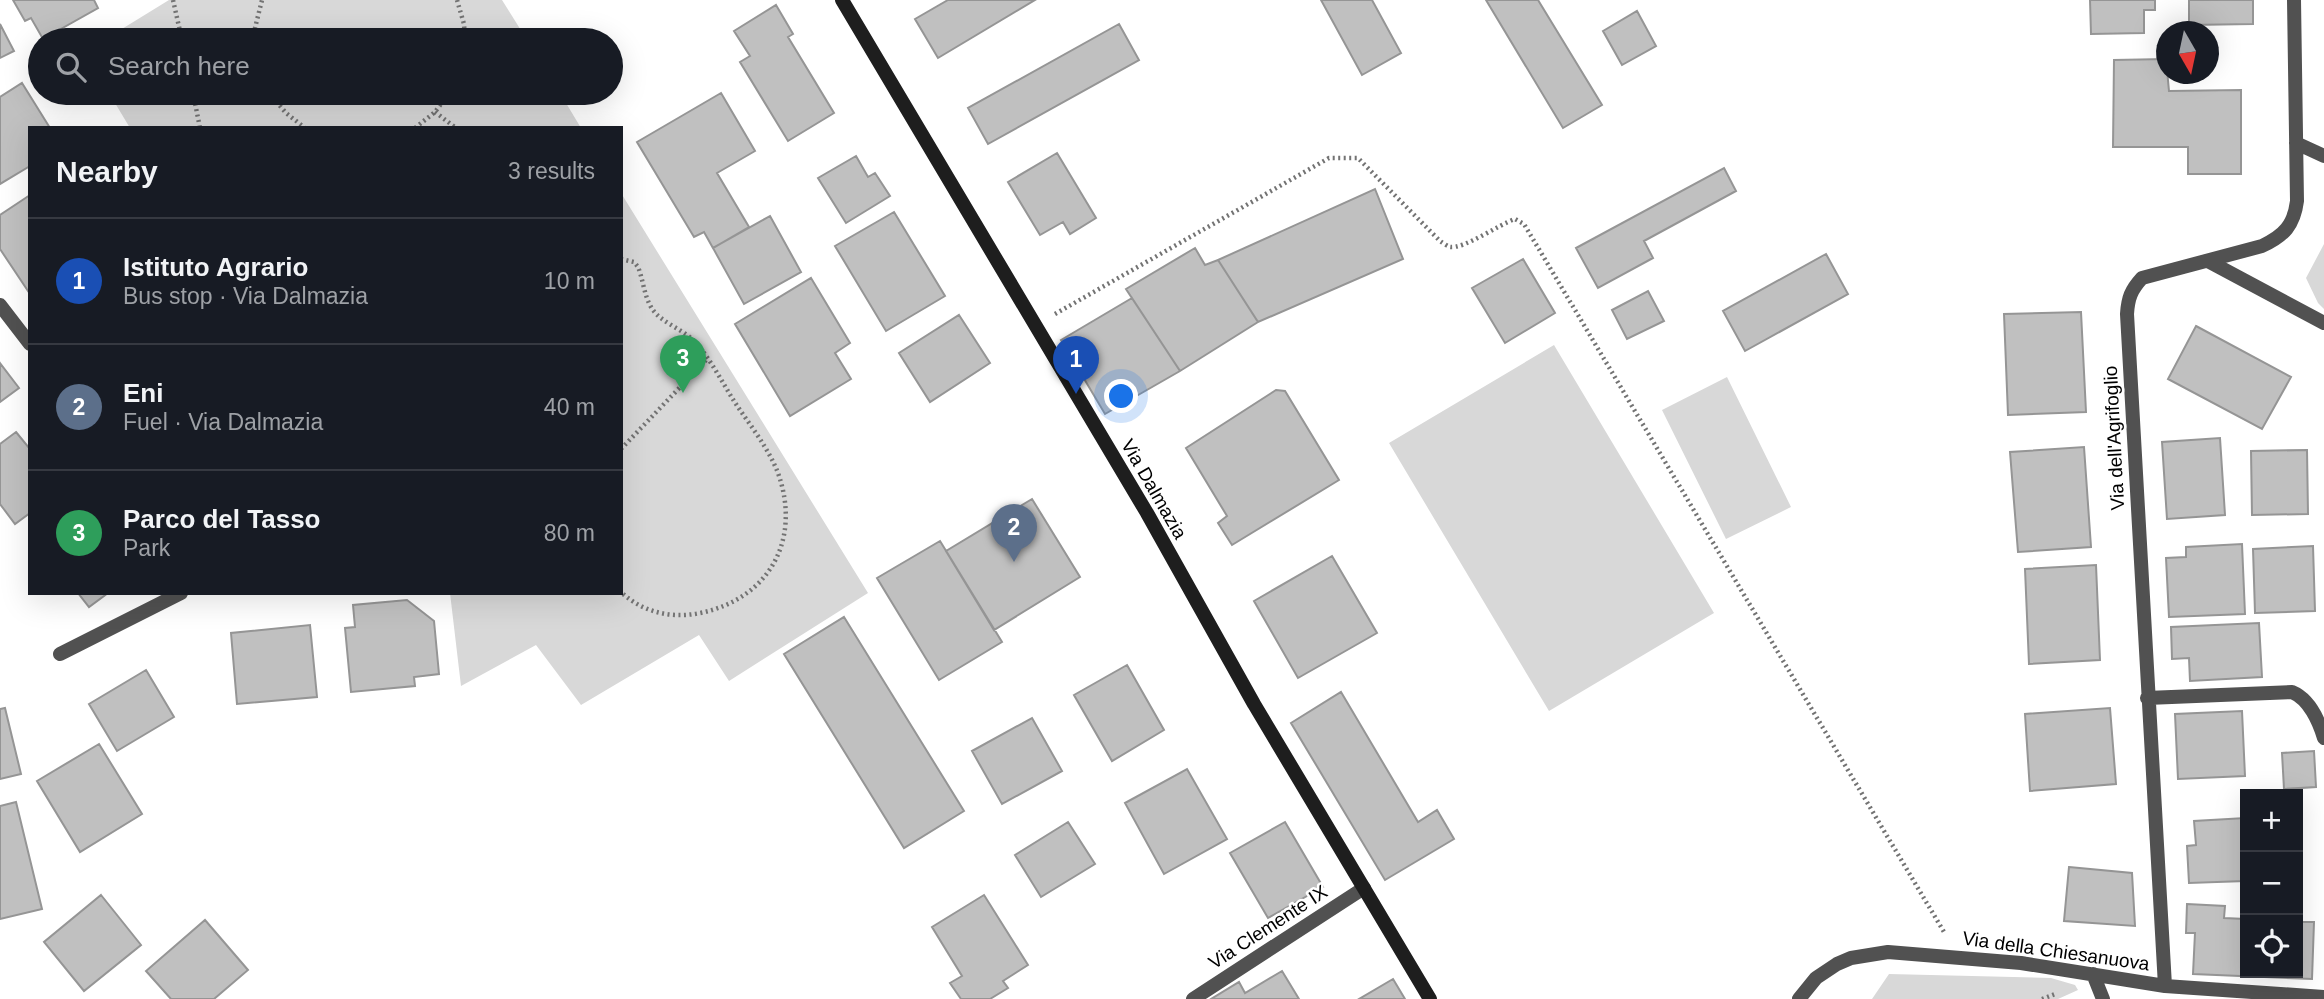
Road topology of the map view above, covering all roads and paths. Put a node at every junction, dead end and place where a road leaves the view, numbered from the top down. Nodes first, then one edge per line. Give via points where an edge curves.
1 (173, 0) edge
2 (262, 0) edge
3 (457, 0) edge
4 (842, 0) edge
5 (2294, 0) edge
6 (179, 28) edge
7 (255, 28) edge
8 (464, 28) edge
9 (195, 105) edge
10 (279, 105) edge
11 (440, 105) edge
12 (435, 112) junction
13 (200, 126) edge
14 (302, 126) edge
15 (418, 126) edge
16 (453, 126) edge
17 (2296, 143) junction
18 (2324, 156) edge
19 (623, 259) edge
20 (2208, 261) junction
21 (0, 304) edge
22 (2324, 323) edge
23 (1035, 326) junction
24 (28, 341) edge
25 (707, 359) junction
26 (623, 447) edge
27 (623, 594) edge
28 (177, 595) edge
29 (61, 654) dead end
30 (2147, 698) junction
31 (2324, 738) edge
32 (1364, 888) junction
33 (1959, 957) junction
34 (2093, 974) junction
35 (2159, 985) junction
36 (2324, 997) edge
37 (1193, 999) edge
38 (1430, 999) edge
39 (1799, 999) edge
40 (2103, 999) edge
41 (2158, 999) edge

1 - 6 path
2 - 7 path
3 - 8 path
4 - 23 street, Via Dalmazia
5 - 17 street, Via dell'Agrifoglio
9 - 13 path
10 - 14 path
11 - 12 path
12 - 15 path
12 - 16 path
17 - 18 street
17 - 20 street, Via dell'Agrifoglio via 2297,201 2290,228 2262,246
19 - 25 path via 638,267 652,309 690,337
20 - 22 street
20 - 30 street, Via dell'Agrifoglio via 2142,278 2128,298
21 - 24 street
23 - 32 street, Via Dalmazia
23 - 33 path via 1329,158 1358,158 1450,247 1515,219 1524,224
25 - 26 path
25 - 27 path via 771,459 783,489 785,525 774,565 746,596 694,614 652,611
28 - 29 street
30 - 31 street via 2292,692 2305,701
30 - 35 street, Via dell'Agrifoglio
32 - 37 street, Via Clemente IX
32 - 38 street, Via Dalmazia
33 - 34 street, Via della Chiesanuova
33 - 39 street, Via della Chiesanuova via 1888,952 1851,958 1826,970
34 - 35 street, Via della Chiesanuova
34 - 40 street
35 - 36 street, Via della Chiesanuova
35 - 41 street, Via dell'Agrifoglio

